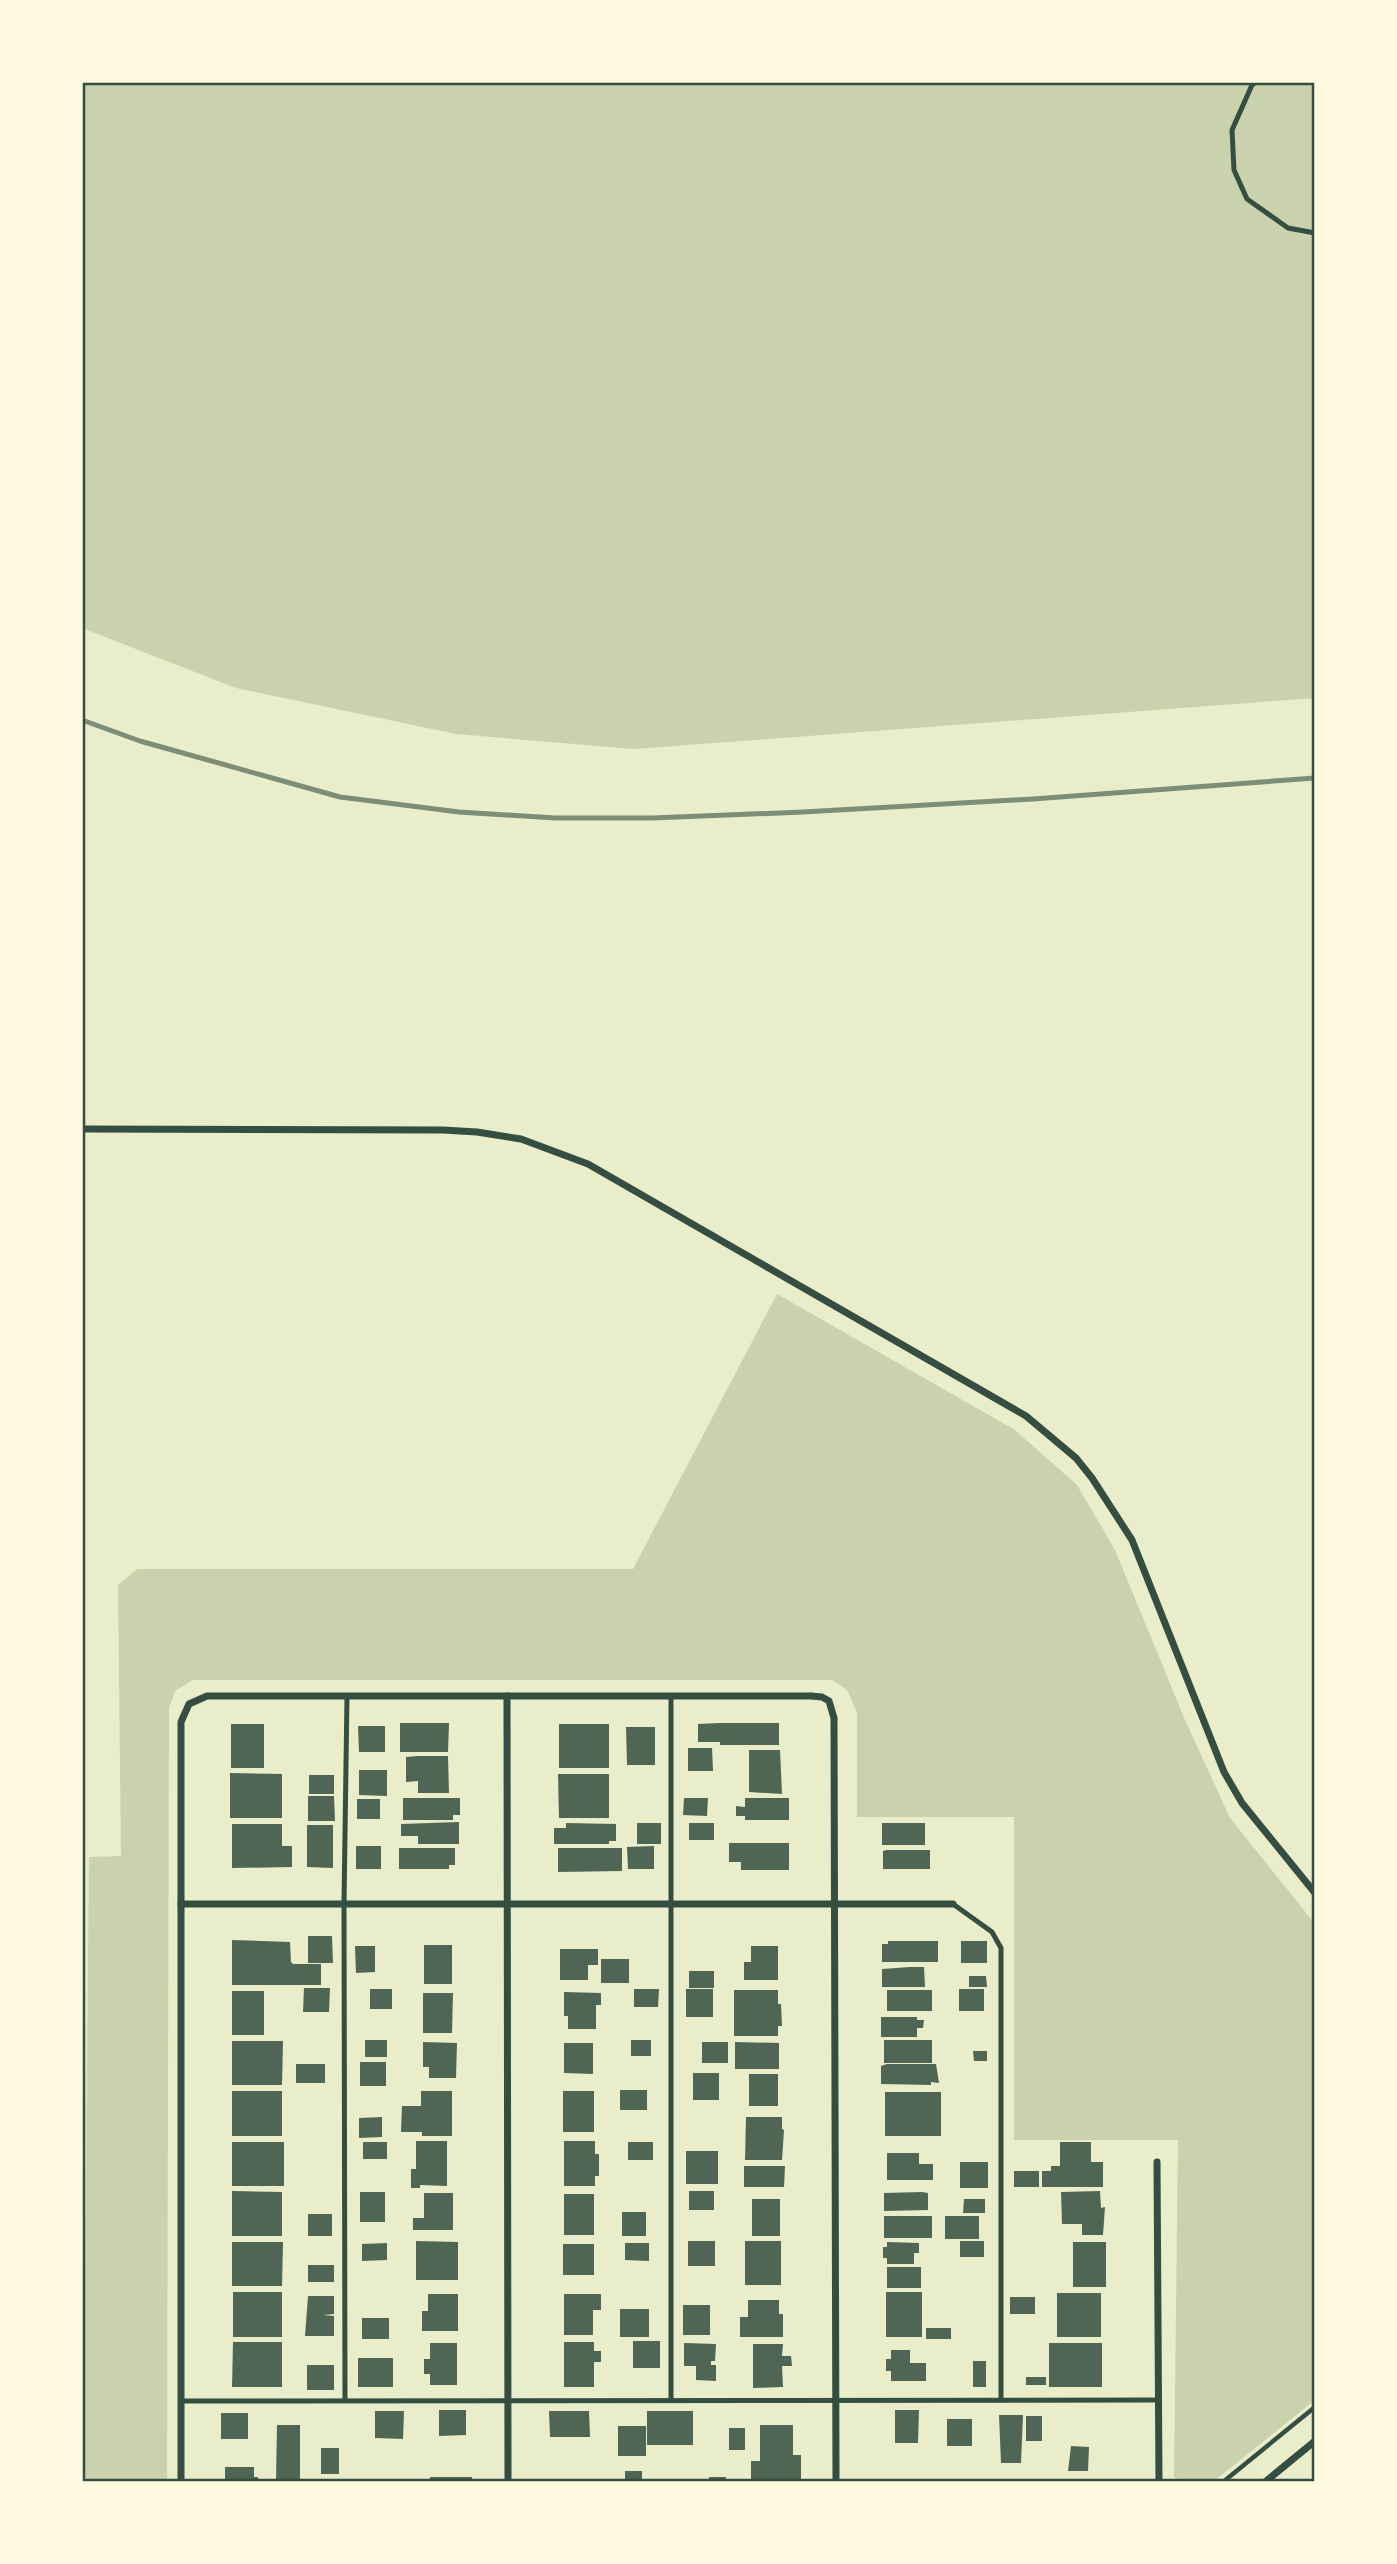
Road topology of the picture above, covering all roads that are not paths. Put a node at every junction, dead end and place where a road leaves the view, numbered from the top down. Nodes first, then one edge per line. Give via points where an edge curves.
1 (1256, 82) edge
2 (1315, 233) edge
3 (82, 1129) edge
4 (347, 1696) junction
5 (507, 1696) junction
6 (671, 1696) junction
7 (1315, 1893) edge
8 (181, 1904) junction
9 (344, 1905) junction
10 (508, 1905) junction
11 (834, 1905) junction
12 (953, 1905) joint
13 (671, 1906) junction
14 (1157, 2162) dead end
15 (671, 2399) junction
16 (835, 2399) junction
17 (345, 2400) junction
18 (508, 2400) junction
19 (1001, 2400) junction
20 (1158, 2400) junction
21 (181, 2401) junction
22 (1315, 2441) edge
23 (181, 2482) edge
24 (508, 2482) edge
25 (836, 2482) edge
26 (1159, 2482) edge
27 (1265, 2482) edge

1 - 2 lane via 1232,130 1234,170 1247,198 1288,228
3 - 7 street via 443,1130 520,1139 588,1164 1026,1416 1076,1458 1132,1540 1224,1772 1242,1803
4 - 5 street
4 - 8 street via 207,1696 189,1704 181,1722
4 - 9 lane
5 - 6 street
5 - 10 street
6 - 11 street via 811,1696 829,1701 834,1718
6 - 13 lane
8 - 9 street
8 - 21 street
9 - 10 street
9 - 17 lane
10 - 13 street
10 - 18 street
11 - 12 street
11 - 13 street
11 - 16 street
12 - 19 lane via 992,1932 1001,1948
13 - 15 lane
14 - 20 street
15 - 16 lane
15 - 18 lane
16 - 19 lane
16 - 25 street
17 - 18 lane
17 - 21 lane
18 - 24 street
19 - 20 lane
20 - 26 street
21 - 23 street
22 - 27 street

